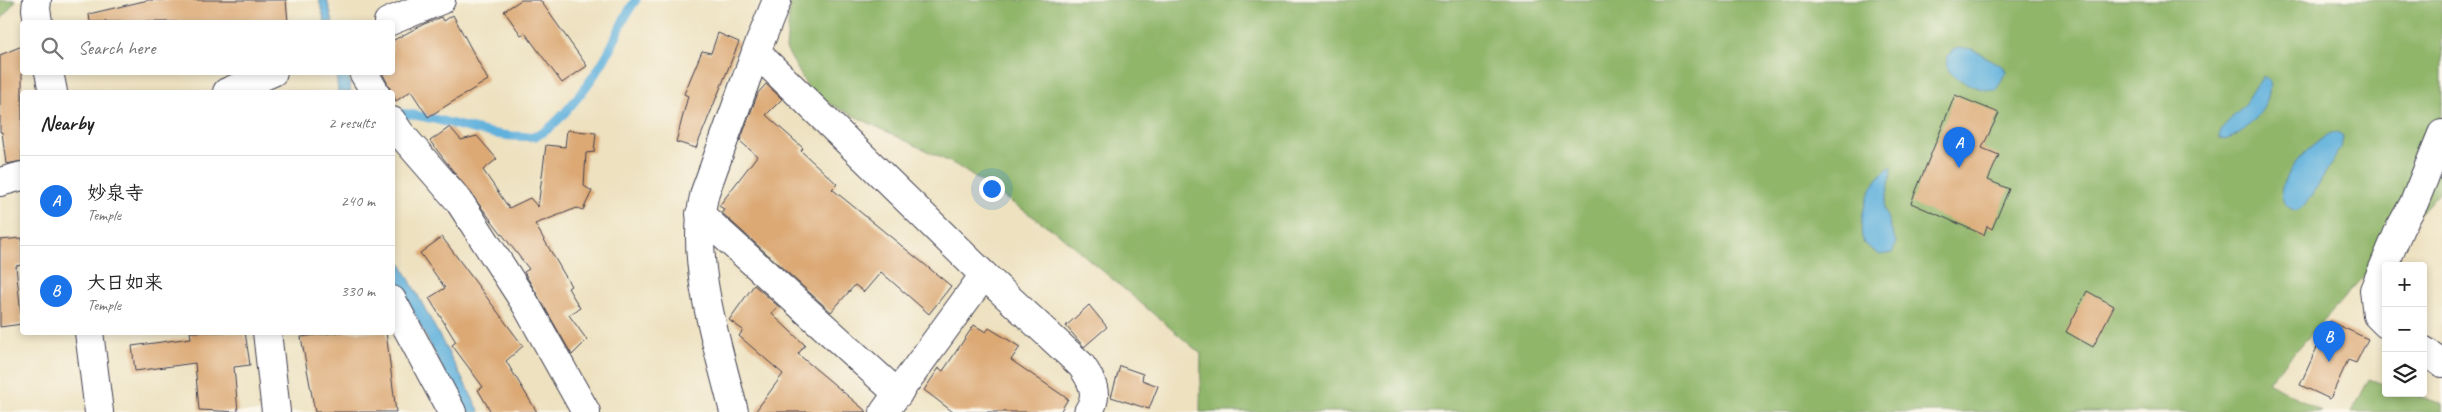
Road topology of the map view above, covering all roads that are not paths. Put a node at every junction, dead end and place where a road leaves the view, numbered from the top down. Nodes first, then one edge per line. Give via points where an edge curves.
1 (37, 0) edge
2 (441, 0) edge
3 (777, 0) edge
4 (38, 20) edge
5 (393, 20) edge
6 (756, 52) junction
7 (50, 75) edge
8 (266, 75) edge
9 (365, 75) edge
10 (53, 90) edge
11 (232, 90) edge
12 (374, 90) edge
13 (395, 126) edge
14 (2442, 134) edge
15 (20, 177) edge
16 (0, 182) edge
17 (700, 214) junction
18 (984, 275) junction
19 (395, 306) edge
20 (2382, 320) edge
21 (89, 335) edge
22 (267, 335) edge
23 (2426, 352) edge
24 (2442, 363) edge
25 (891, 403) edge
26 (99, 412) edge
27 (276, 412) edge
28 (452, 412) edge
29 (586, 412) edge
30 (734, 412) edge
31 (1088, 412) edge

1 - 4 street
2 - 5 street
3 - 6 street
6 - 17 street
6 - 18 street
7 - 10 street
8 - 11 street
9 - 12 street
13 - 29 street via 459,201 525,303
14 - 20 street via 2374,290 2377,315
15 - 16 street
17 - 25 street
17 - 30 street via 702,274
18 - 25 street
18 - 31 street via 1091,378 1094,394 1093,405
19 - 28 street
21 - 26 street
22 - 27 street
23 - 24 street

